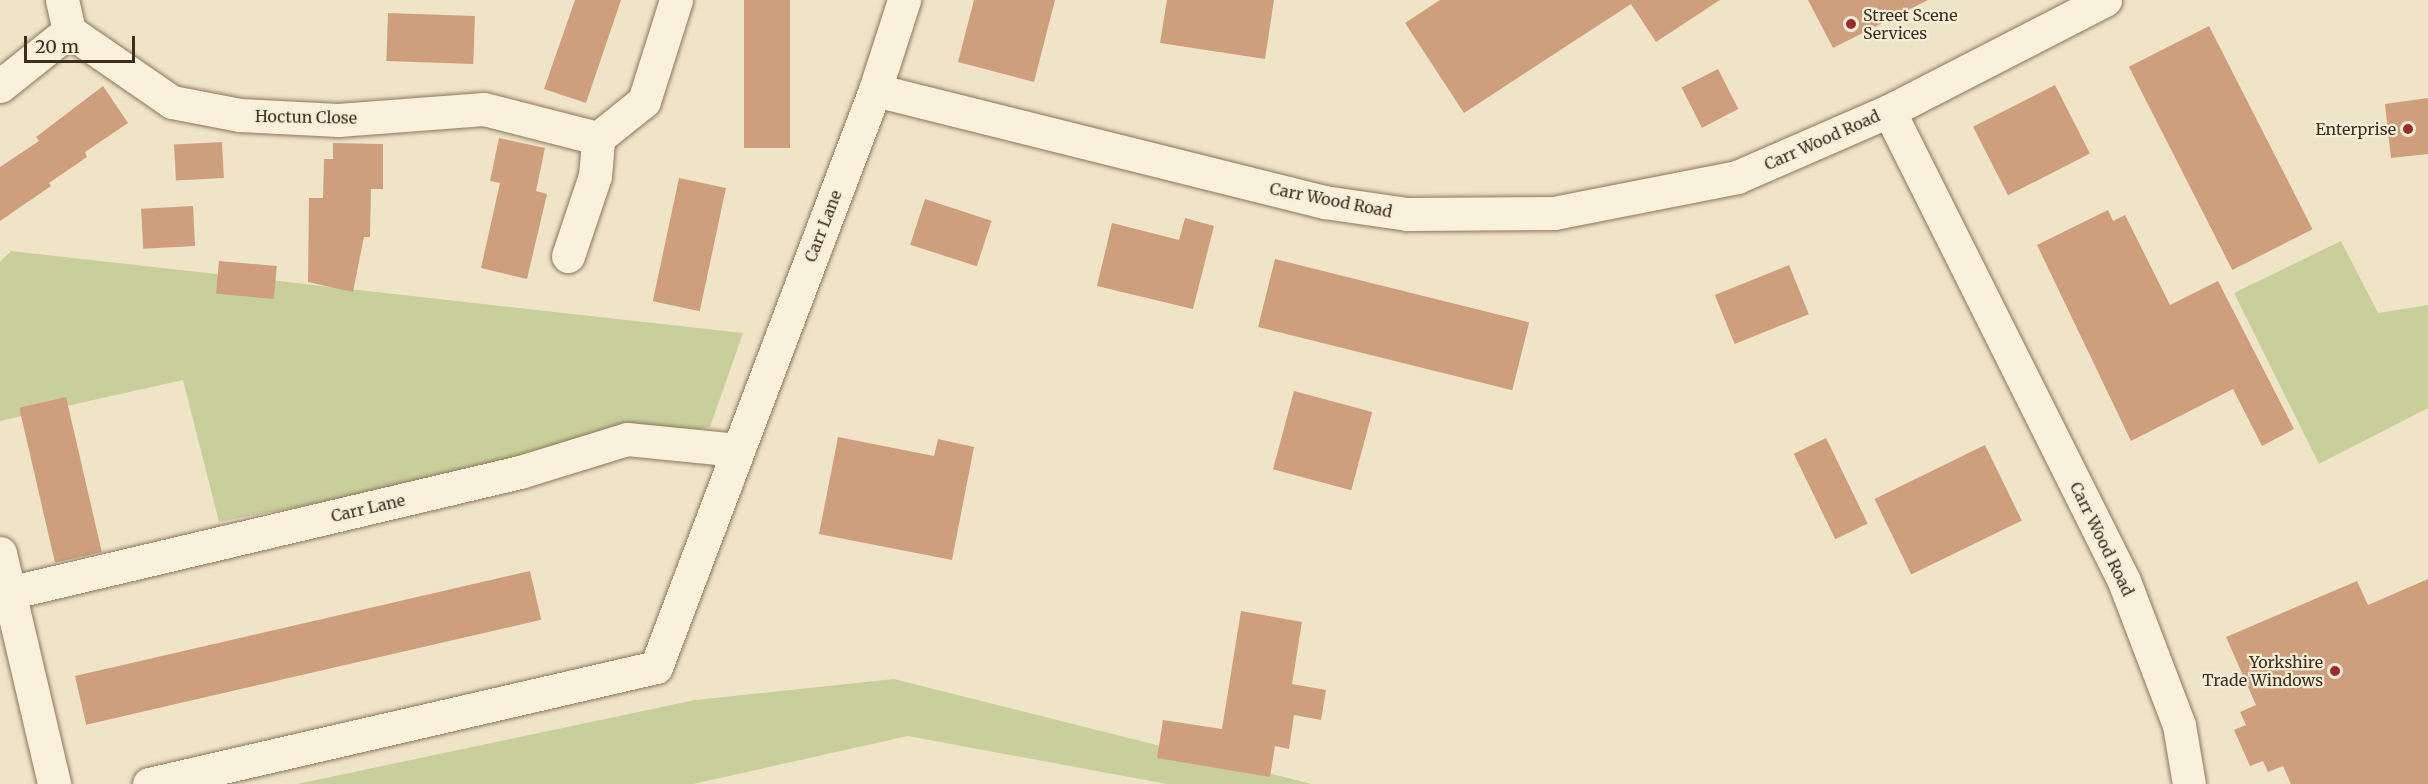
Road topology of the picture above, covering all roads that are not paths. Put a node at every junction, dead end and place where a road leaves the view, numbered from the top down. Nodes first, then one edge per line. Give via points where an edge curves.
1 (62, 0) edge
2 (676, 0) edge
3 (904, 0) edge
4 (2105, 0) edge
5 (69, 31) junction
6 (0, 86) edge
7 (875, 90) junction
8 (1889, 111) junction
9 (598, 138) junction
10 (568, 256) dead end
11 (737, 450) junction
12 (0, 553) edge
13 (4, 594) edge
14 (54, 784) edge
15 (150, 784) edge
16 (2189, 784) edge

1 - 5 street
2 - 9 street via 644,101
3 - 7 street, Carr Lane
4 - 8 street, Carr Wood Road
5 - 6 street
5 - 9 street, Hoctun Close via 172,102 240,115 338,120 484,109
7 - 8 street, Carr Wood Road via 1324,202 1407,214 1554,213 1737,177
7 - 11 street, Carr Lane
8 - 16 street, Carr Wood Road via 2124,581 2179,725
9 - 10 street via 595,176
11 - 13 street, Carr Lane via 627,439 520,472
11 - 15 street, Carr Lane via 656,667
12 - 13 street
13 - 14 street

